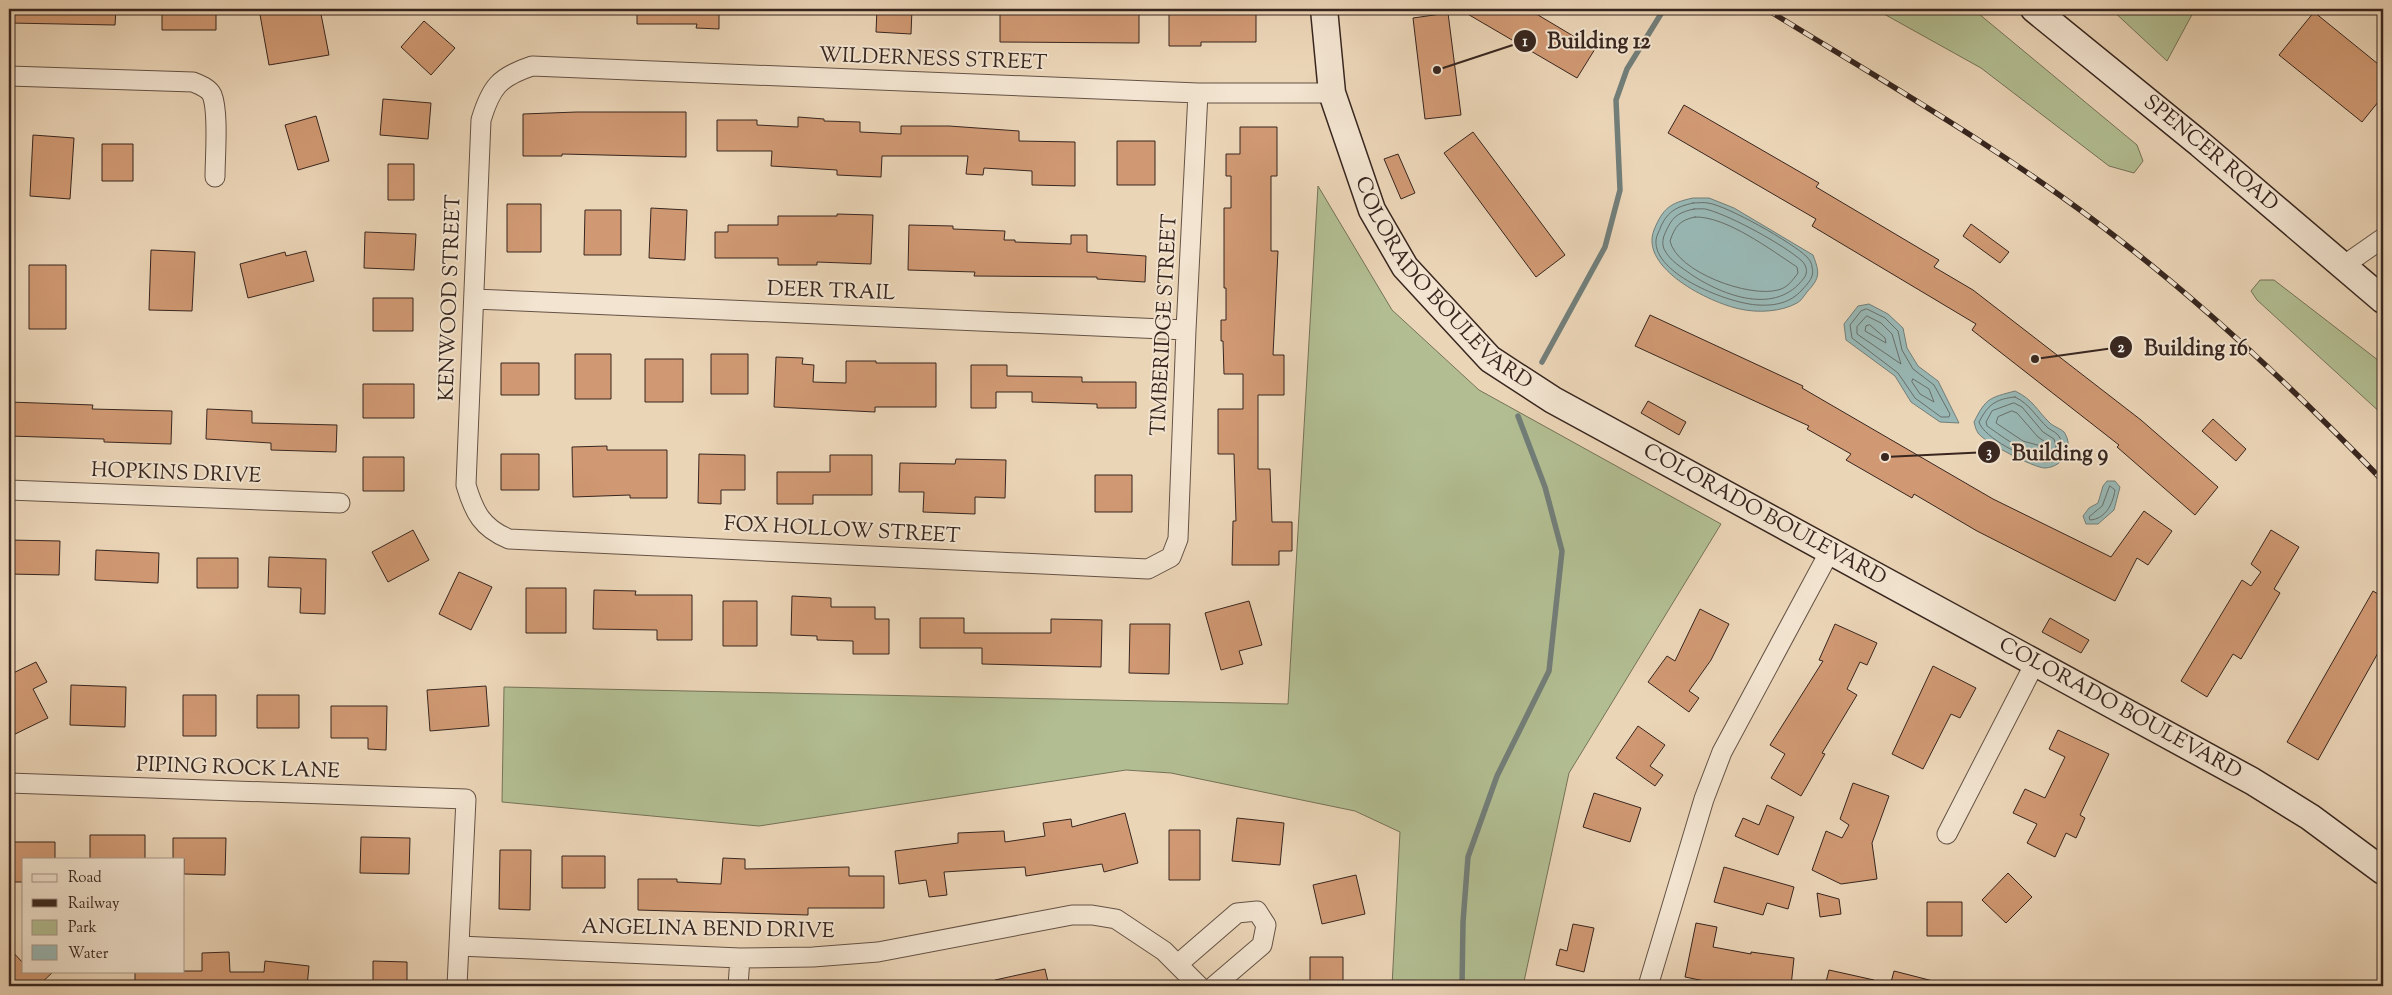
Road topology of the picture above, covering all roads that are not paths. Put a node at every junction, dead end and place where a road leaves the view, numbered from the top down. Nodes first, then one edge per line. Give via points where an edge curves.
1 (1324, 9) edge
2 (2034, 9) edge
3 (532, 66) joint
4 (9, 76) edge
5 (1198, 93) junction
6 (1332, 93) junction
7 (215, 177) dead end
8 (2383, 238) edge
9 (2343, 266) junction
10 (474, 299) junction
11 (2383, 300) edge
12 (1186, 330) junction
13 (9, 490) edge
14 (340, 503) dead end
15 (509, 539) joint
16 (1830, 551) junction
17 (1171, 557) joint
18 (2035, 663) junction
19 (9, 783) edge
20 (1947, 834) dead end
21 (2383, 870) edge
22 (459, 946) junction
23 (740, 958) junction
24 (1178, 964) junction
25 (457, 986) edge
26 (738, 986) edge
27 (1199, 986) edge
28 (1214, 986) edge
29 (1648, 986) edge

1 - 6 main road, COLORADO BOULEVARD
2 - 9 main road, SPENCER ROAD
3 - 5 street, WILDERNESS STREET
3 - 10 street, KENWOOD STREET via 514,72 494,87 481,120
4 - 7 street via 193,82 204,87 212,94 215,111
5 - 6 street, WILDERNESS STREET
5 - 12 street, TIMBERIDGE STREET
6 - 16 main road, COLORADO BOULEVARD via 1372,210 1405,266 1490,359 1553,400
8 - 9 street
9 - 11 main road, SPENCER ROAD
10 - 12 street, DEER TRAIL
10 - 15 street, KENWOOD STREET via 466,485 481,521 494,533
12 - 17 street, TIMBERIDGE STREET via 1178,539
13 - 14 street, HOPKINS DRIVE
15 - 17 street, FOX HOLLOW STREET via 1148,569
16 - 18 main road, COLORADO BOULEVARD
16 - 29 street via 1722,752 1704,799
18 - 20 street
18 - 21 main road, COLORADO BOULEVARD via 2252,781 2310,817
19 - 22 street, PIPING ROCK LANE via 466,799
22 - 23 street, ANGELINA BEND DRIVE
22 - 25 street
23 - 24 street, ANGELINA BEND DRIVE via 878,952 1072,915 1092,915 1116,919
23 - 26 street
24 - 27 street, ANGELINA BEND DRIVE
24 - 28 street via 1237,913 1257,911 1266,925 1262,945

